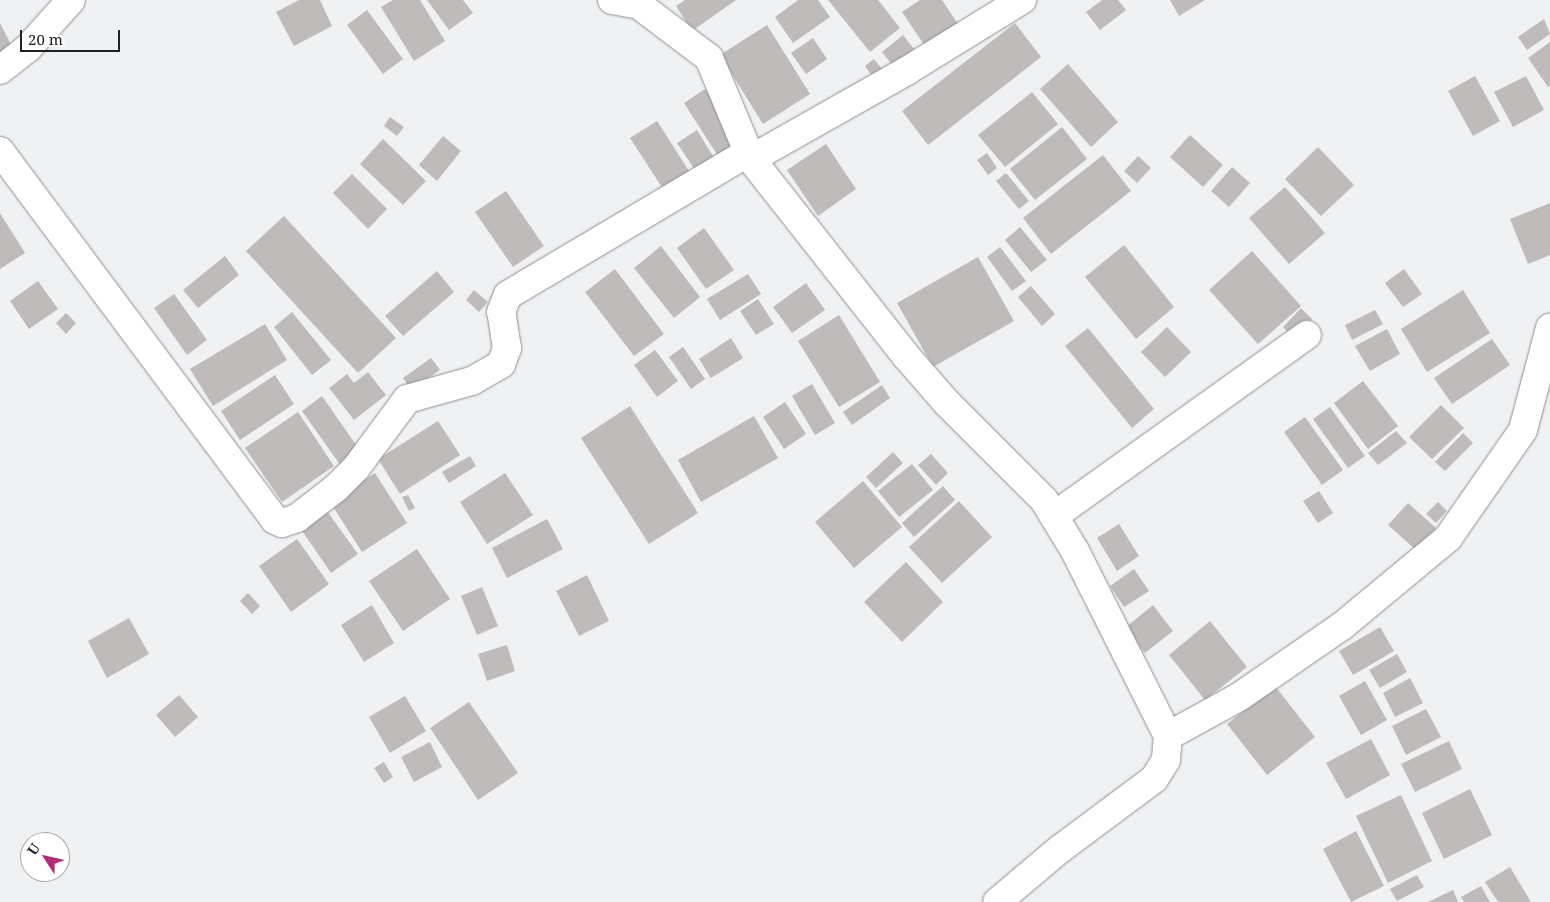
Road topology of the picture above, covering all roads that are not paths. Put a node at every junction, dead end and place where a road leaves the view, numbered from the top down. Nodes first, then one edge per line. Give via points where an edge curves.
1 (71, 0) edge
2 (612, 0) edge
3 (1022, 0) edge
4 (0, 70) edge
5 (0, 151) edge
6 (750, 156) junction
7 (1550, 328) edge
8 (1307, 335) dead end
9 (1054, 516) junction
10 (1168, 736) junction
11 (997, 902) edge

1 - 4 street via 28,48
2 - 6 street via 639,5 708,58
3 - 6 street via 908,70
5 - 6 street via 275,520 282,523 297,518 336,488 356,468 407,399 472,382 501,364 507,348 501,312 508,295
6 - 9 street via 906,356 947,403 1032,486
7 - 10 street via 1523,430 1448,538 1342,626 1239,697
8 - 9 street
9 - 10 street via 1112,621
10 - 11 street via 1166,760 1154,779 1060,849

